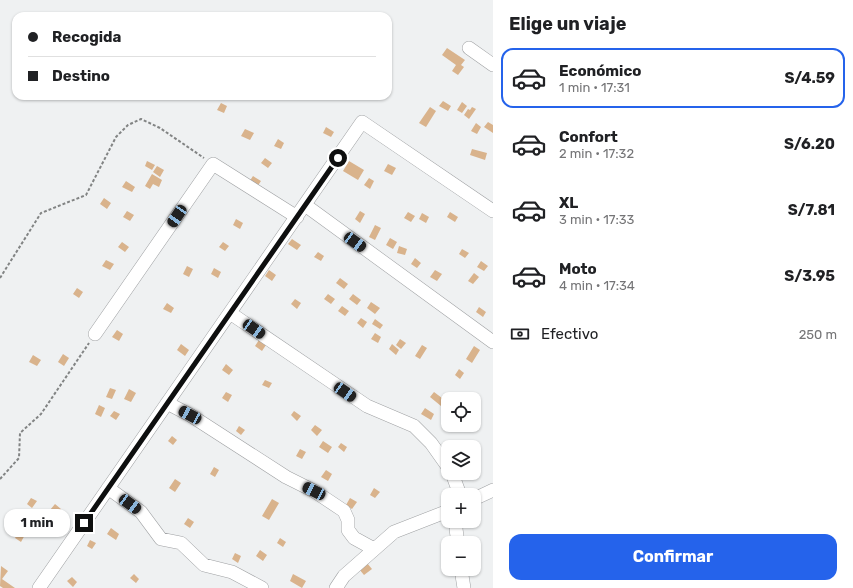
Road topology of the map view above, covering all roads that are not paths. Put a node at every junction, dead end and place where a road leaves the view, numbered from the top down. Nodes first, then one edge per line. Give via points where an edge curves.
1 (469, 48) dead end
2 (493, 65) edge
3 (305, 205) junction
4 (493, 211) edge
5 (297, 217) junction
6 (230, 313) junction
7 (95, 334) road end
8 (493, 342) edge
9 (168, 403) junction
10 (441, 457) edge
11 (108, 488) junction
12 (493, 490) edge
13 (481, 496) edge
14 (441, 513) edge
15 (374, 549) junction
16 (462, 576) edge
17 (45, 586) edge
18 (262, 588) edge
19 (336, 588) edge
20 (464, 588) edge

1 - 2 street
3 - 4 street via 362,122
3 - 5 street
3 - 8 street
5 - 6 street
5 - 7 street via 213,164
6 - 9 street
6 - 10 street via 367,406 414,426
9 - 11 street
9 - 15 street via 344,511 348,520 348,530 354,538
11 - 17 street
11 - 18 street via 141,512 161,539 181,543 204,566 232,572
12 - 13 street
14 - 15 street via 394,532
15 - 19 street via 344,576
16 - 20 street

